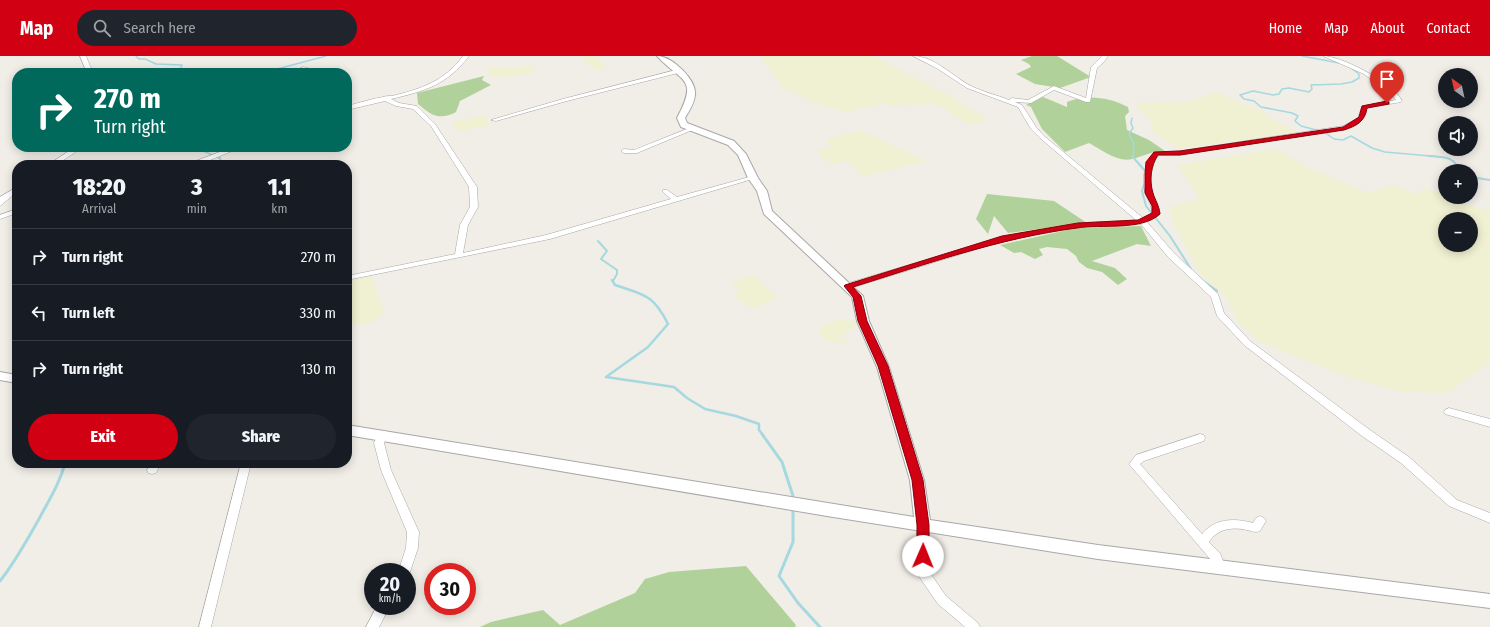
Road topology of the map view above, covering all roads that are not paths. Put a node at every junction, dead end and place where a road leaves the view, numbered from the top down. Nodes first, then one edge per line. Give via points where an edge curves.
1 (83, 56) edge
2 (466, 56) edge
3 (660, 56) edge
4 (916, 56) edge
5 (1105, 56) edge
6 (1326, 56) edge
7 (88, 68) edge
8 (680, 71) junction
9 (384, 98) junction
10 (1003, 99) junction
11 (352, 107) edge
12 (494, 120) dead end
13 (694, 128) junction
14 (624, 151) dead end
15 (72, 152) edge
16 (227, 152) edge
17 (59, 160) edge
18 (205, 160) edge
19 (753, 178) junction
20 (665, 191) dead end
21 (12, 193) edge
22 (675, 199) junction
23 (0, 204) edge
24 (12, 213) edge
25 (0, 217) edge
26 (1142, 220) junction
27 (459, 256) junction
28 (352, 277) edge
29 (848, 286) junction
30 (0, 376) edge
31 (12, 378) edge
32 (1448, 412) dead end
33 (1490, 423) edge
34 (352, 431) edge
35 (383, 435) junction
36 (1200, 438) dead end
37 (245, 468) edge
38 (1490, 518) edge
39 (1260, 521) dead end
40 (923, 525) junction
41 (1202, 542) junction
42 (407, 563) edge
43 (1219, 566) junction
44 (1490, 601) edge
45 (379, 615) edge
46 (205, 627) edge
47 (372, 627) edge
48 (974, 627) edge

1 - 7 street
2 - 9 street via 455,70 439,82
3 - 8 street
4 - 10 street via 969,87
5 - 10 street via 1102,62 1094,67 1088,101 1054,88 1029,102
6 - 26 street via 1366,73 1397,96 1399,101 1364,107 1362,117 1344,128 1180,153 1157,153 1149,162 1148,174 1149,193 1156,206 1156,214
8 - 12 street
8 - 13 street via 690,84 692,100 681,118 684,125
9 - 11 street
9 - 27 street via 398,105 415,107 433,125 472,187 474,207 464,225
10 - 26 street via 1020,106 1032,128
13 - 14 street via 635,152
13 - 19 street via 730,143 742,154
15 - 17 street
16 - 18 street
19 - 22 street
19 - 29 street via 762,191 767,212
20 - 22 street
21 - 23 street
22 - 27 street via 547,237
24 - 25 street
26 - 29 street via 1078,225 1002,239
26 - 38 street via 1171,255 1215,296 1220,314 1247,343 1405,460 1453,503
27 - 28 street
29 - 40 street via 857,296 863,321 883,366 917,480
30 - 31 street
32 - 33 street
34 - 35 street
35 - 40 street
35 - 42 street via 379,443 386,470 413,532 412,548
36 - 41 street via 1140,458 1134,464
37 - 46 street
39 - 41 street via 1256,528 1230,523 1207,533
40 - 43 street via 1098,552
40 - 48 street via 922,572 942,600
41 - 43 street via 1216,557
43 - 44 street
45 - 47 street

